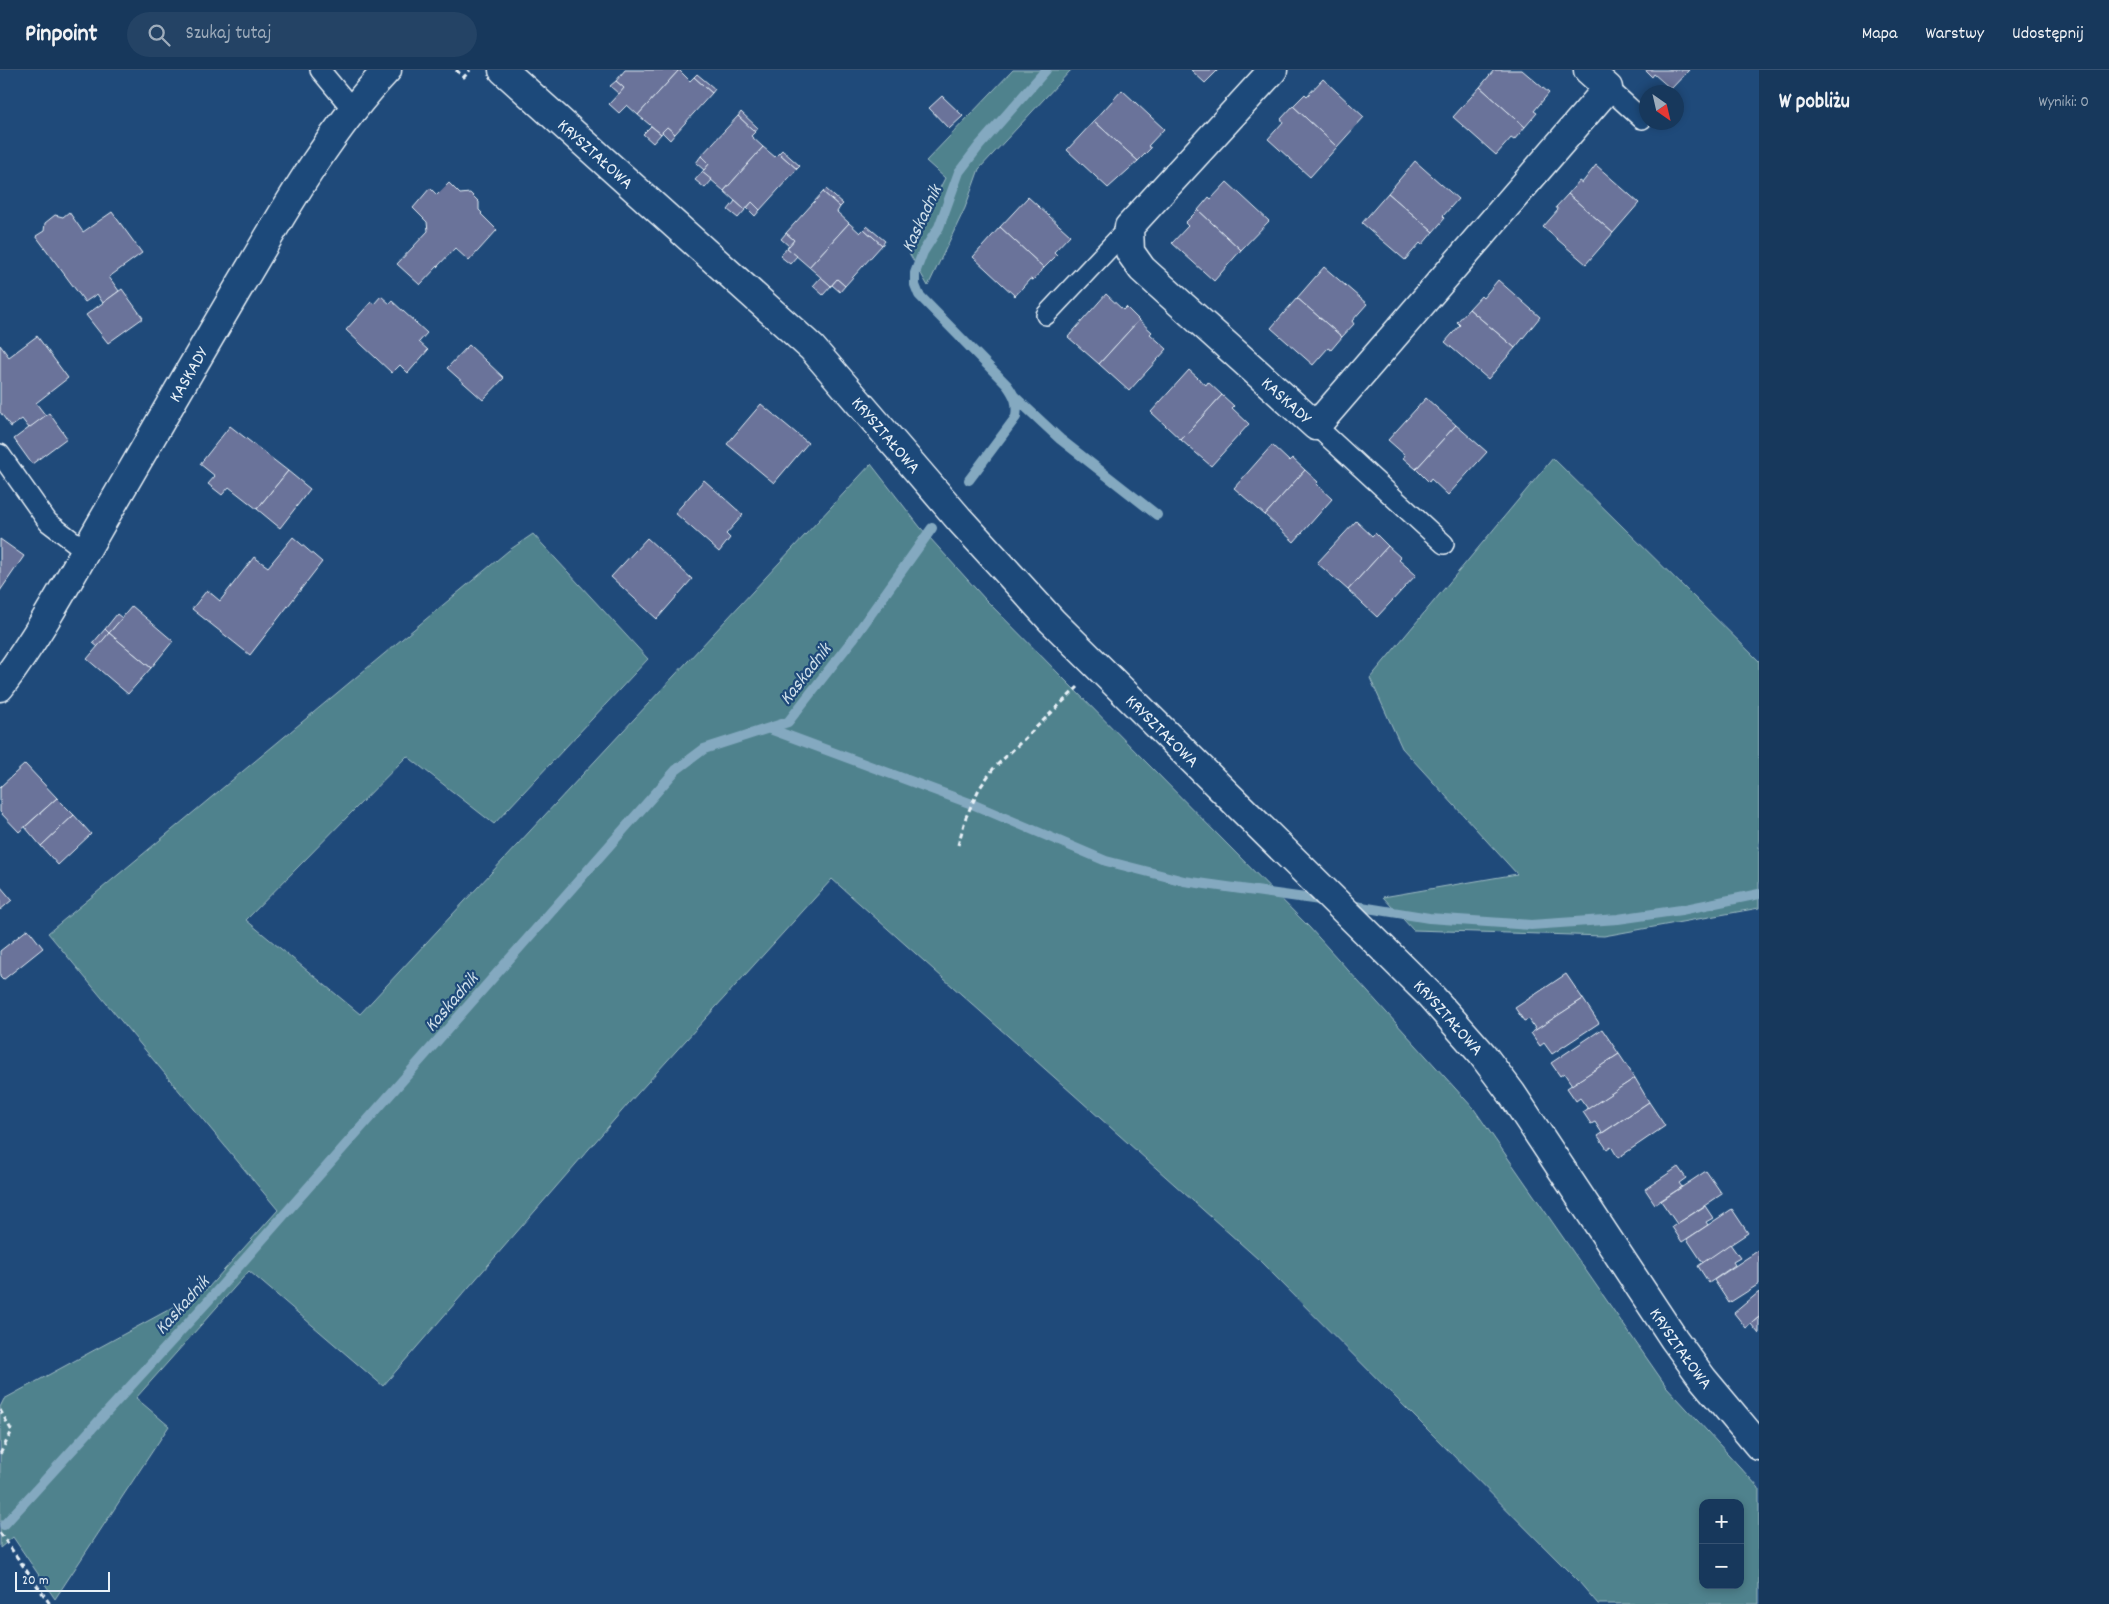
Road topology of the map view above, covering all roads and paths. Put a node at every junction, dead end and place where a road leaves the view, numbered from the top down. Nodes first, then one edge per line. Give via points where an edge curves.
1 (320, 70) edge
2 (387, 70) edge
3 (456, 70) edge
4 (470, 70) edge
5 (503, 70) edge
6 (1273, 70) edge
7 (1588, 70) edge
8 (1608, 88) junction
9 (353, 110) junction
10 (1639, 116) edge
11 (1129, 228) junction
12 (1046, 315) dead end
13 (1316, 426) junction
14 (0, 454) edge
15 (1444, 544) dead end
16 (86, 551) junction
17 (1084, 681) dead end
18 (0, 687) edge
19 (958, 845) dead end
20 (0, 1410) edge
21 (1759, 1446) edge
22 (0, 1454) edge
23 (0, 1533) edge
24 (50, 1604) edge

1 - 9 lane
2 - 9 street, KASKADY
3 - 4 path via 464,77
5 - 21 street, KRYSZTAŁOWA via 812,348 959,520 1052,621 1429,994 1482,1054 1527,1116 1674,1340
6 - 11 street
7 - 8 street
8 - 10 lane
8 - 13 street, KASKADY
9 - 16 street, KASKADY via 272,231
11 - 12 lane
11 - 13 street, KASKADY via 1130,252 1142,269
13 - 15 lane
14 - 16 lane via 48,522
16 - 18 street, KASKADY
17 - 19 path via 993,769 966,817
20 - 22 path via 12,1430
23 - 24 path

